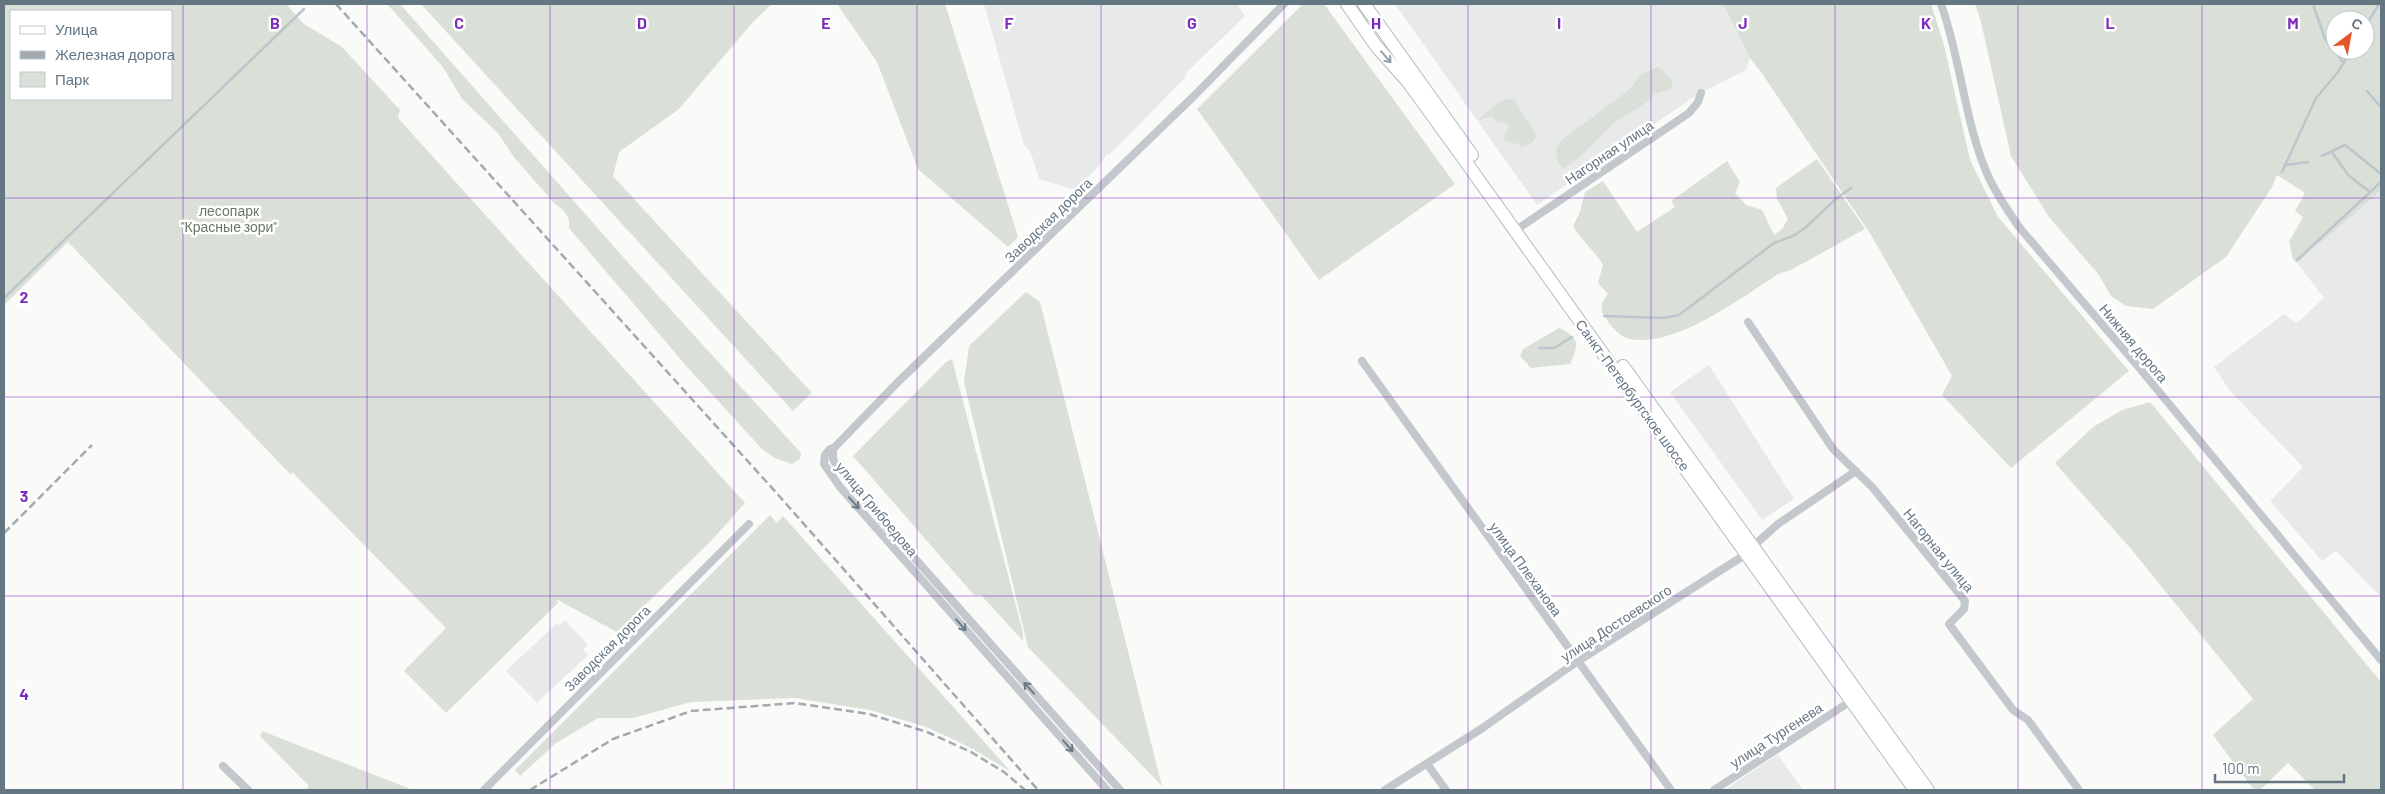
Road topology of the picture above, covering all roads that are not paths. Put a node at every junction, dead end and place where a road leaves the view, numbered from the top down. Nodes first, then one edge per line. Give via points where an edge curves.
1 (1284, 4) edge
2 (1347, 4) edge
3 (1364, 4) edge
4 (1941, 4) edge
5 (1701, 93) dead end
6 (1522, 226) junction
7 (1748, 322) dead end
8 (1362, 361) dead end
9 (831, 449) junction
10 (1856, 471) junction
11 (749, 524) dead end
12 (1748, 549) junction
13 (2381, 660) edge
14 (1578, 662) junction
15 (1851, 701) junction
16 (1427, 764) junction
17 (223, 766) dead end
18 (248, 790) edge
19 (484, 790) edge
20 (1107, 790) edge
21 (1120, 790) edge
22 (1385, 790) edge
23 (1446, 790) edge
24 (1671, 790) edge
25 (1714, 790) edge
26 (1915, 790) edge
27 (1928, 790) edge
28 (2080, 790) edge

1 - 9 street, Заводская дорога via 1195,96
2 -> 12 main road, Санкт-Петербургское шоссе via 1464,158
3 - 6 main road, Санкт-Петербургское шоссе
4 - 13 street, Нижняя дорога via 1978,145 2004,206
5 - 6 street, Нагорная улица via 1689,112
6 - 12 main road, Санкт-Петербургское шоссе
7 - 10 street, Нагорная улица via 1833,449
8 - 14 street, улица Плеханова
9 -> 20 street, улица Грибоедова via 825,455 824,464 835,481
21 -> 9 street, улица Грибоедова via 888,527 836,464
10 - 12 street, улица Достоевского via 1778,524
10 - 28 street, Нагорная улица via 1965,601 1964,609 1949,624 2013,710 2028,720
11 - 19 street, Заводская дорога
12 - 14 street, улица Достоевского via 1740,558
12 - 15 main road, Санкт-Петербургское шоссе
12 - 27 main road, Санкт-Петербургское шоссе
14 - 16 street, улица Достоевского
14 - 24 street, улица Плеханова
15 - 25 street, улица Тургенева
15 - 26 main road, Санкт-Петербургское шоссе
16 - 22 street, улица Достоевского
16 - 23 street
17 - 18 street

